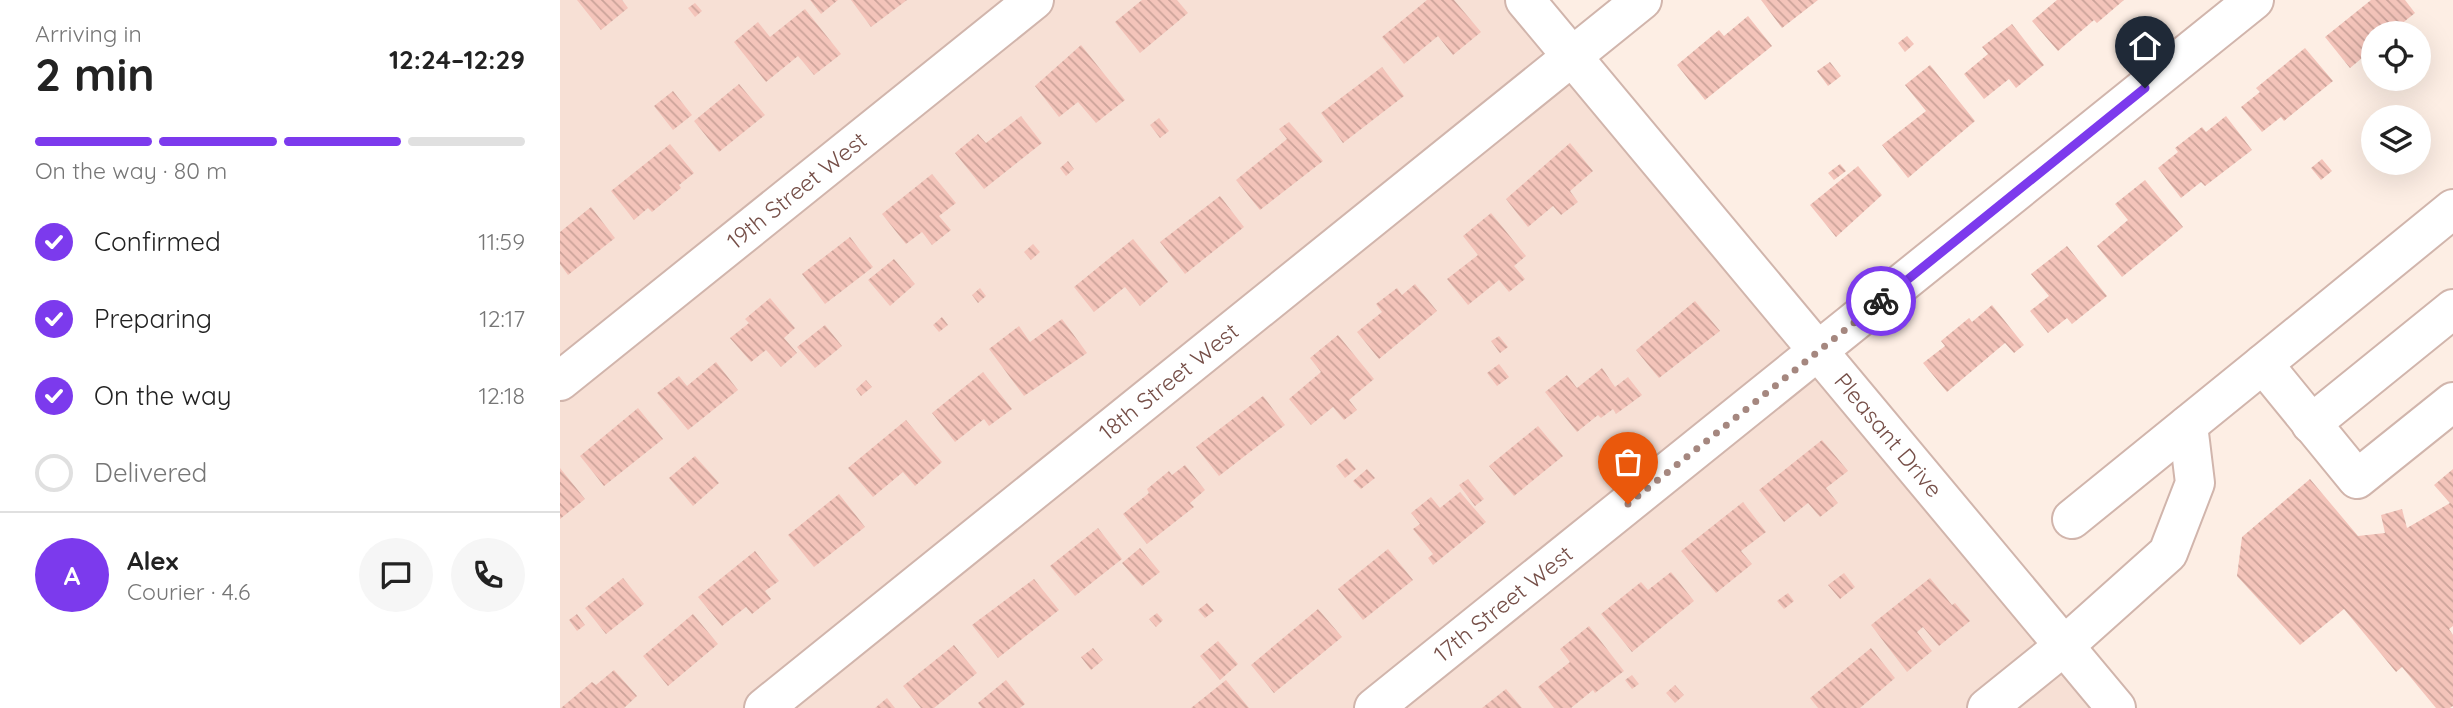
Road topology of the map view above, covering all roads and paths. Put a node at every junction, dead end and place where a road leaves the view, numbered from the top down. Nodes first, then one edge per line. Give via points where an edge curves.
1 (1034, 0) edge
2 (1525, 0) edge
3 (1642, 0) edge
4 (2254, 0) edge
5 (1572, 56) junction
6 (2453, 209) edge
7 (2453, 309) edge
8 (1818, 351) junction
9 (2263, 364) junction
10 (560, 381) edge
11 (2453, 402) edge
12 (2311, 424) junction
13 (2188, 425) junction
14 (2072, 519) dead end
15 (2064, 646) junction
16 (764, 708) edge
17 (1374, 708) edge
18 (1987, 708) edge
19 (2116, 708) edge

1 - 10 street, 19th Street West
2 - 5 street, Pleasant Drive
3 - 5 street, 18th Street West
4 - 8 street, 17th Street West
5 - 8 street, Pleasant Drive
5 - 16 street, 18th Street West
6 - 9 street
7 - 12 street
8 - 15 street, Pleasant Drive
8 - 17 street, 17th Street West
9 - 12 street
9 - 13 street
11 - 12 street via 2357,479
13 - 14 street
13 - 15 street via 2195,484 2168,554
15 - 18 street
15 - 19 street, Pleasant Drive

